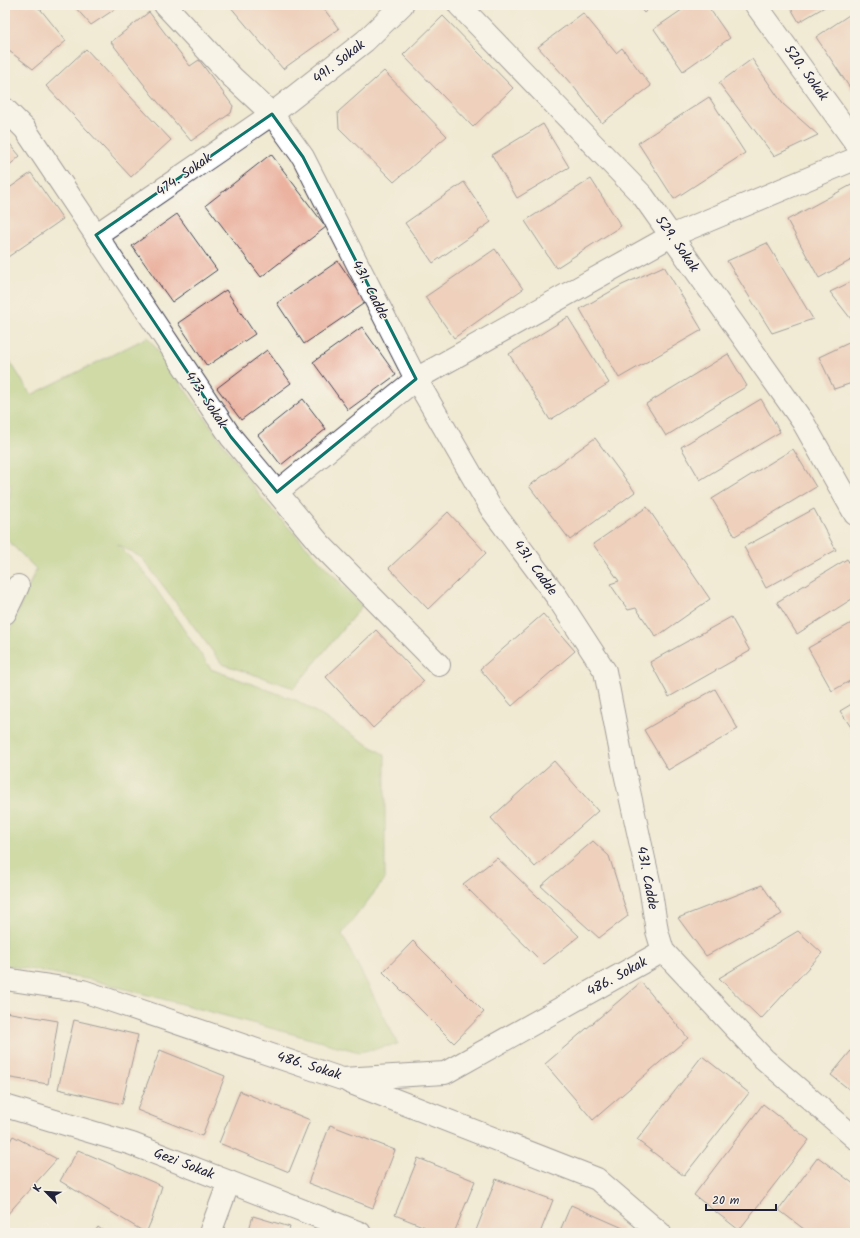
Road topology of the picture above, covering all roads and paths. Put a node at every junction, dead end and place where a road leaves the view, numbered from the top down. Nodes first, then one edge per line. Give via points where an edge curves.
1 (165, 5) edge
2 (402, 5) edge
3 (459, 5) edge
4 (756, 5) edge
5 (5, 109) edge
6 (272, 114) junction
7 (855, 142) edge
8 (855, 159) edge
9 (96, 235) junction
10 (671, 236) junction
11 (416, 379) junction
12 (277, 492) junction
13 (855, 514) edge
14 (18, 586) dead end
15 (5, 613) edge
16 (439, 665) dead end
17 (663, 951) junction
18 (5, 979) edge
19 (342, 1079) junction
20 (5, 1106) edge
21 (855, 1138) edge
22 (229, 1182) junction
23 (210, 1233) edge
24 (360, 1233) edge
25 (660, 1233) edge

1 - 6 street, 431. Cadde via 232,77
2 - 6 street, 491. Sokak via 365,41
3 - 10 street, 529. Sokak via 643,196
4 - 7 street, 520. Sokak
5 - 9 street, 473. Sokak via 25,129
6 - 9 street, 474. Sokak
6 - 11 street, 431. Cadde via 303,157
8 - 10 street
9 - 12 street, 473. Sokak via 231,437
10 - 11 street
10 - 13 street, 529. Sokak via 803,422
11 - 12 street
11 - 17 street, 431. Cadde via 492,510 557,598 605,671
12 - 16 street, 473. Sokak via 320,544
14 - 15 street
17 - 19 street, 486. Sokak via 445,1073
17 - 21 street, 431. Cadde via 764,1059
18 - 19 street, 486. Sokak via 84,991
19 - 25 street via 597,1179
20 - 22 street, Gezi Sokak via 132,1144
22 - 23 street
22 - 24 street, Gezi Sokak

